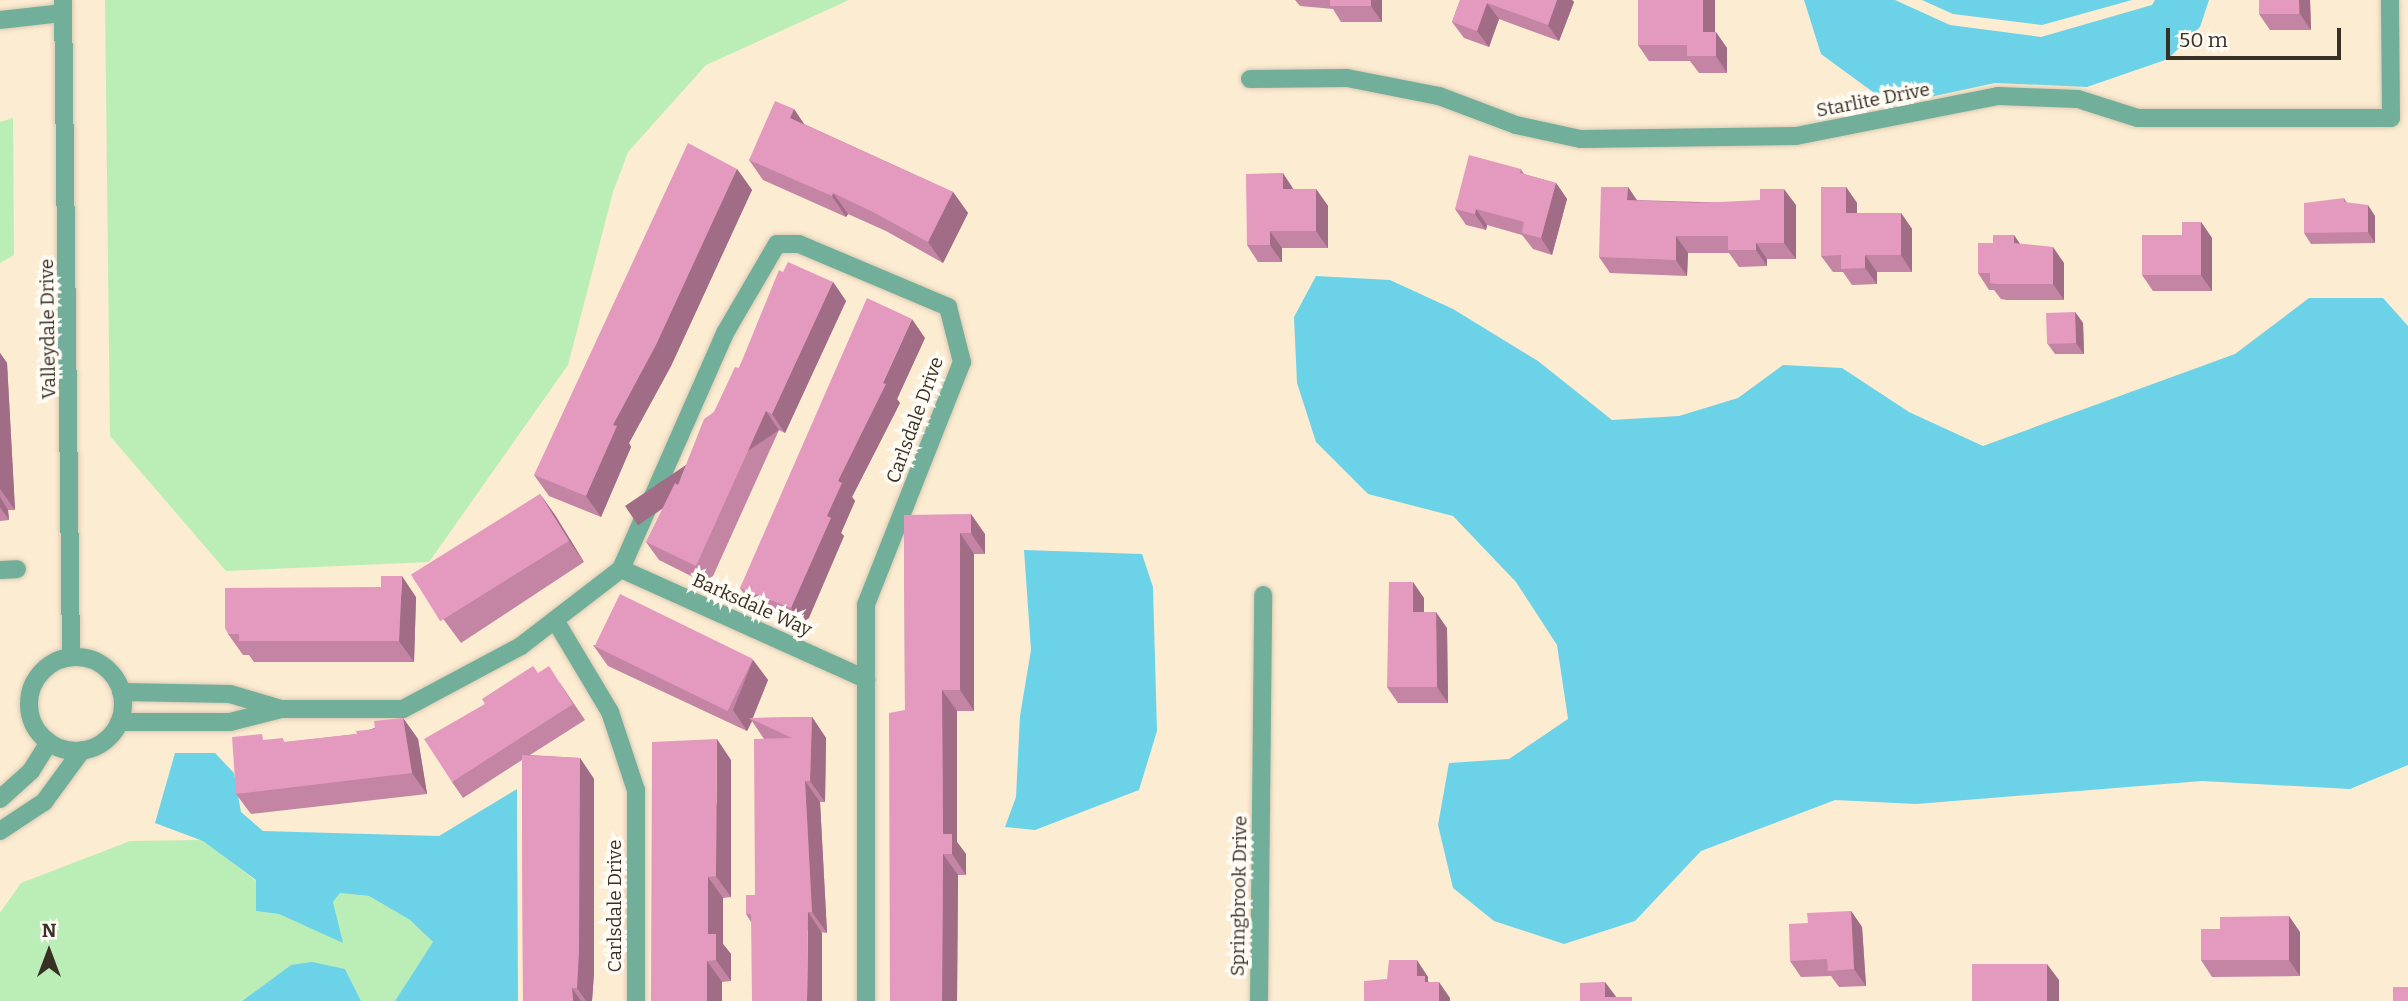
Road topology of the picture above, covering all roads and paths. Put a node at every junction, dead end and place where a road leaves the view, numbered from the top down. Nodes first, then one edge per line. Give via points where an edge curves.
1 (2390, 0) edge
2 (63, 6) edge
3 (0, 20) edge
4 (1250, 79) dead end
5 (621, 569) junction
6 (1263, 595) dead end
7 (555, 620) junction
8 (71, 657) junction
9 (866, 679) junction
10 (121, 692) junction
11 (198, 693) junction
12 (281, 709) junction
13 (119, 722) junction
14 (197, 722) junction
15 (48, 742) junction
16 (82, 750) junction
17 (2, 798) edge
18 (19, 821) junction
19 (0, 831) edge
20 (636, 1001) edge
21 (866, 1001) edge
22 (1259, 1001) edge

1 - 4 street, Starlite Drive via 2391,118 2138,118 2078,99 1998,96 1796,136 1581,139 1516,125 1439,96 1347,78
2 - 3 street
2 - 8 street, Valleydale Drive
5 - 7 street, Carlsdale Drive
5 - 9 street, Barksdale Way
5 - 9 street, Carlsdale Drive via 725,333 777,244 799,244 948,307 962,362 866,605
6 - 22 street, Springbrook Drive
7 - 12 street, Carlsdale Drive via 521,646 403,709
7 - 20 street, Carlsdale Drive via 610,712 636,790
8 - 10 street via 85,657 108,669
8 - 15 street via 45,667 30,692 31,720
9 - 21 street, Carlsdale Drive
10 - 11 street, Carlsdale Drive
10 - 13 street
11 - 12 street, Carlsdale Drive via 230,694
11 - 14 street
12 - 14 street, Carlsdale Drive via 230,722
13 - 14 street, Carlsdale Drive
13 - 16 street via 104,741
15 - 16 street
15 - 17 street via 31,771
16 - 18 street via 56,788
17 - 18 street
18 - 19 street

